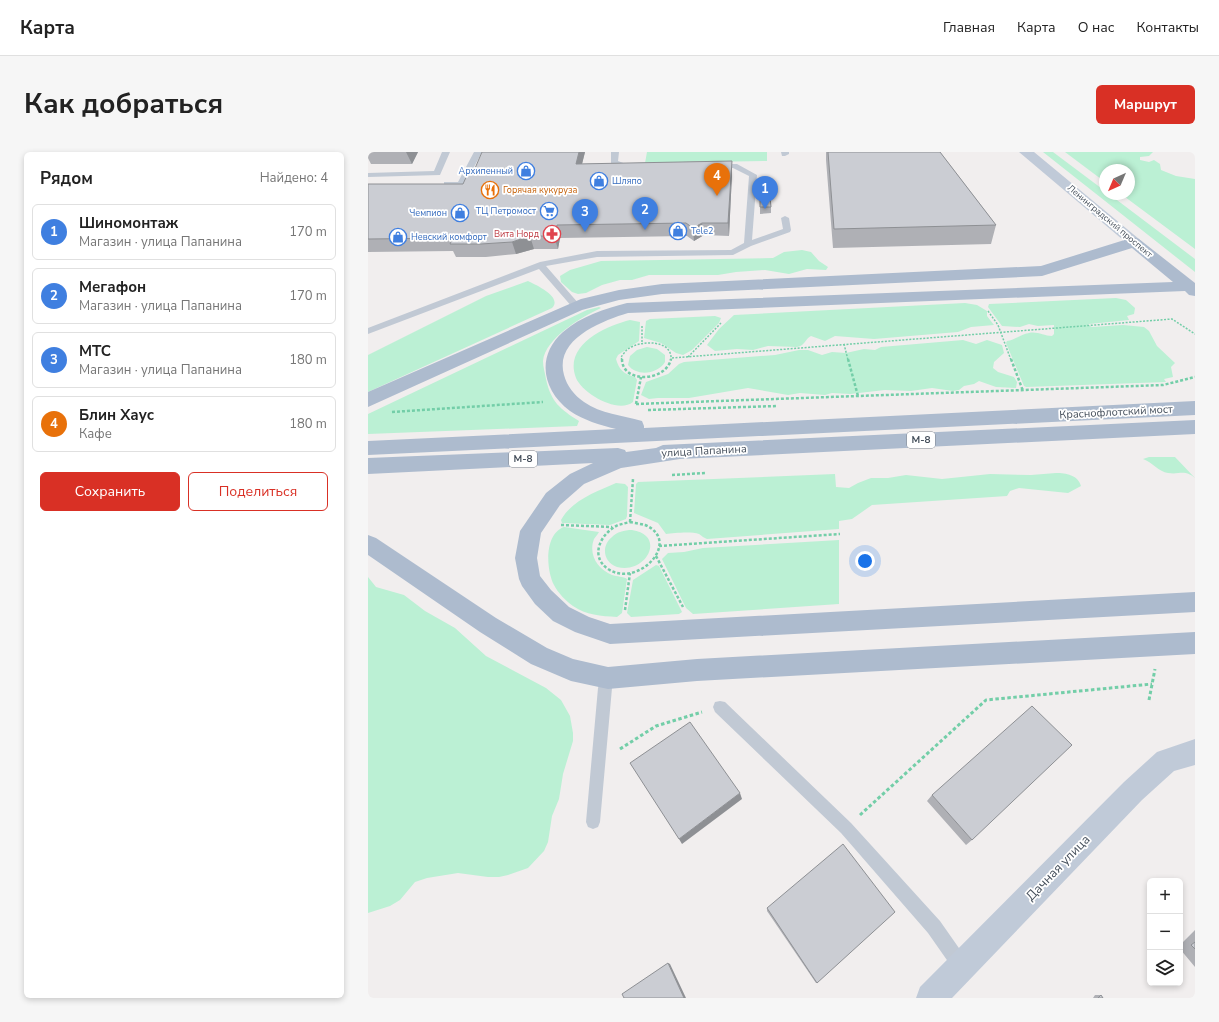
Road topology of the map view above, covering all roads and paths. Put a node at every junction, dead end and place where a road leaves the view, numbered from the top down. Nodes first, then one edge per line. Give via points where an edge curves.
1 (446, 152) edge
2 (478, 152) edge
3 (615, 152) edge
4 (1026, 152) edge
5 (710, 166) edge
6 (639, 168) edge
7 (368, 175) edge
8 (438, 185) edge
9 (785, 218) dead end
10 (1134, 242) junction
11 (748, 244) junction
12 (540, 265) junction
13 (1191, 285) edge
14 (628, 300) junction
15 (576, 306) junction
16 (986, 307) dead end
17 (726, 318) dead end
18 (642, 324) dead end
19 (368, 331) edge
20 (1000, 332) junction
21 (1195, 334) edge
22 (642, 343) junction
23 (844, 344) junction
24 (688, 357) junction
25 (672, 358) junction
26 (641, 377) junction
27 (1195, 377) edge
28 (1023, 391) junction
29 (858, 396) junction
30 (368, 400) edge
31 (569, 400) junction
32 (636, 404) junction
33 (1195, 408) edge
34 (635, 411) dead end
35 (391, 412) dead end
36 (1037, 415) joint
37 (1195, 427) edge
38 (1039, 434) joint
39 (803, 437) junction
40 (675, 442) junction
41 (368, 448) edge
42 (368, 466) edge
43 (712, 472) dead end
44 (665, 476) dead end
45 (628, 479) dead end
46 (630, 522) junction
47 (554, 525) dead end
48 (613, 527) junction
49 (840, 534) dead end
50 (368, 544) edge
51 (659, 546) junction
52 (656, 556) junction
53 (630, 573) junction
54 (1195, 602) edge
55 (684, 610) dead end
56 (625, 612) dead end
57 (1195, 643) edge
58 (608, 678) junction
59 (1152, 684) dead end
60 (720, 707) joint
61 (1194, 747) edge
62 (598, 764) junction
63 (593, 822) dead end
64 (846, 828) junction
65 (962, 967) junction
66 (932, 998) edge

1 - 7 lane via 437,173
2 - 8 lane via 461,184
3 - 6 lane via 614,162
4 - 10 street, Ленинградский проспект
5 - 11 lane via 734,166 753,175
9 - 11 lane via 787,230
10 - 13 main road, Ленинградский проспект
10 - 14 main road via 1042,271 670,288
11 - 12 lane via 733,252 597,254
12 - 15 lane
12 - 19 lane
13 - 14 main road
14 - 15 main road via 591,301
14 - 31 main road via 573,334 556,354 555,375 559,387
15 - 30 main road
16 - 20 path
17 - 24 path
18 - 22 path
20 - 21 path via 1172,319
20 - 23 path
20 - 28 path
22 - 25 path via 655,343 665,347
22 - 26 path via 625,352 621,359 626,372
23 - 24 path
23 - 29 path
24 - 25 path
25 - 26 path via 669,366 663,371 656,375
26 - 32 path
27 - 28 path via 1163,385
28 - 29 path
29 - 32 path
31 - 35 path
31 - 40 main road via 600,419
32 - 34 path
33 - 36 main road, Краснофлотский мост / М-8
36 - 39 main road, улица Папанина / М-8
37 - 38 main road, Краснофлотский мост / М-8
38 - 39 main road, улица Папанина / М-8
39 - 40 main road, улица Папанина
40 - 41 main road, улица Папанина / М-8
40 - 42 main road, улица Папанина / М-8
40 - 54 main road via 618,461 578,479 553,499 531,531 526,558 530,579 543,597 561,614 610,634
43 - 44 path
45 - 46 path via 634,478
46 - 48 path
46 - 51 path via 641,523 650,528 658,536
47 - 48 path
48 - 53 path via 601,538 598,558 612,571
49 - 51 path
50 - 58 main road via 488,625 539,656 572,670
51 - 52 path
52 - 53 path via 645,568
52 - 55 path
53 - 56 path
57 - 58 main road via 697,670
58 - 62 lane
59 - 64 path via 986,700
60 - 62 path via 656,726
60 - 64 lane
61 - 65 street, Дачная улица via 1166,761 1133,791
62 - 63 lane
64 - 65 lane via 934,927
65 - 66 street, Дачная улица

